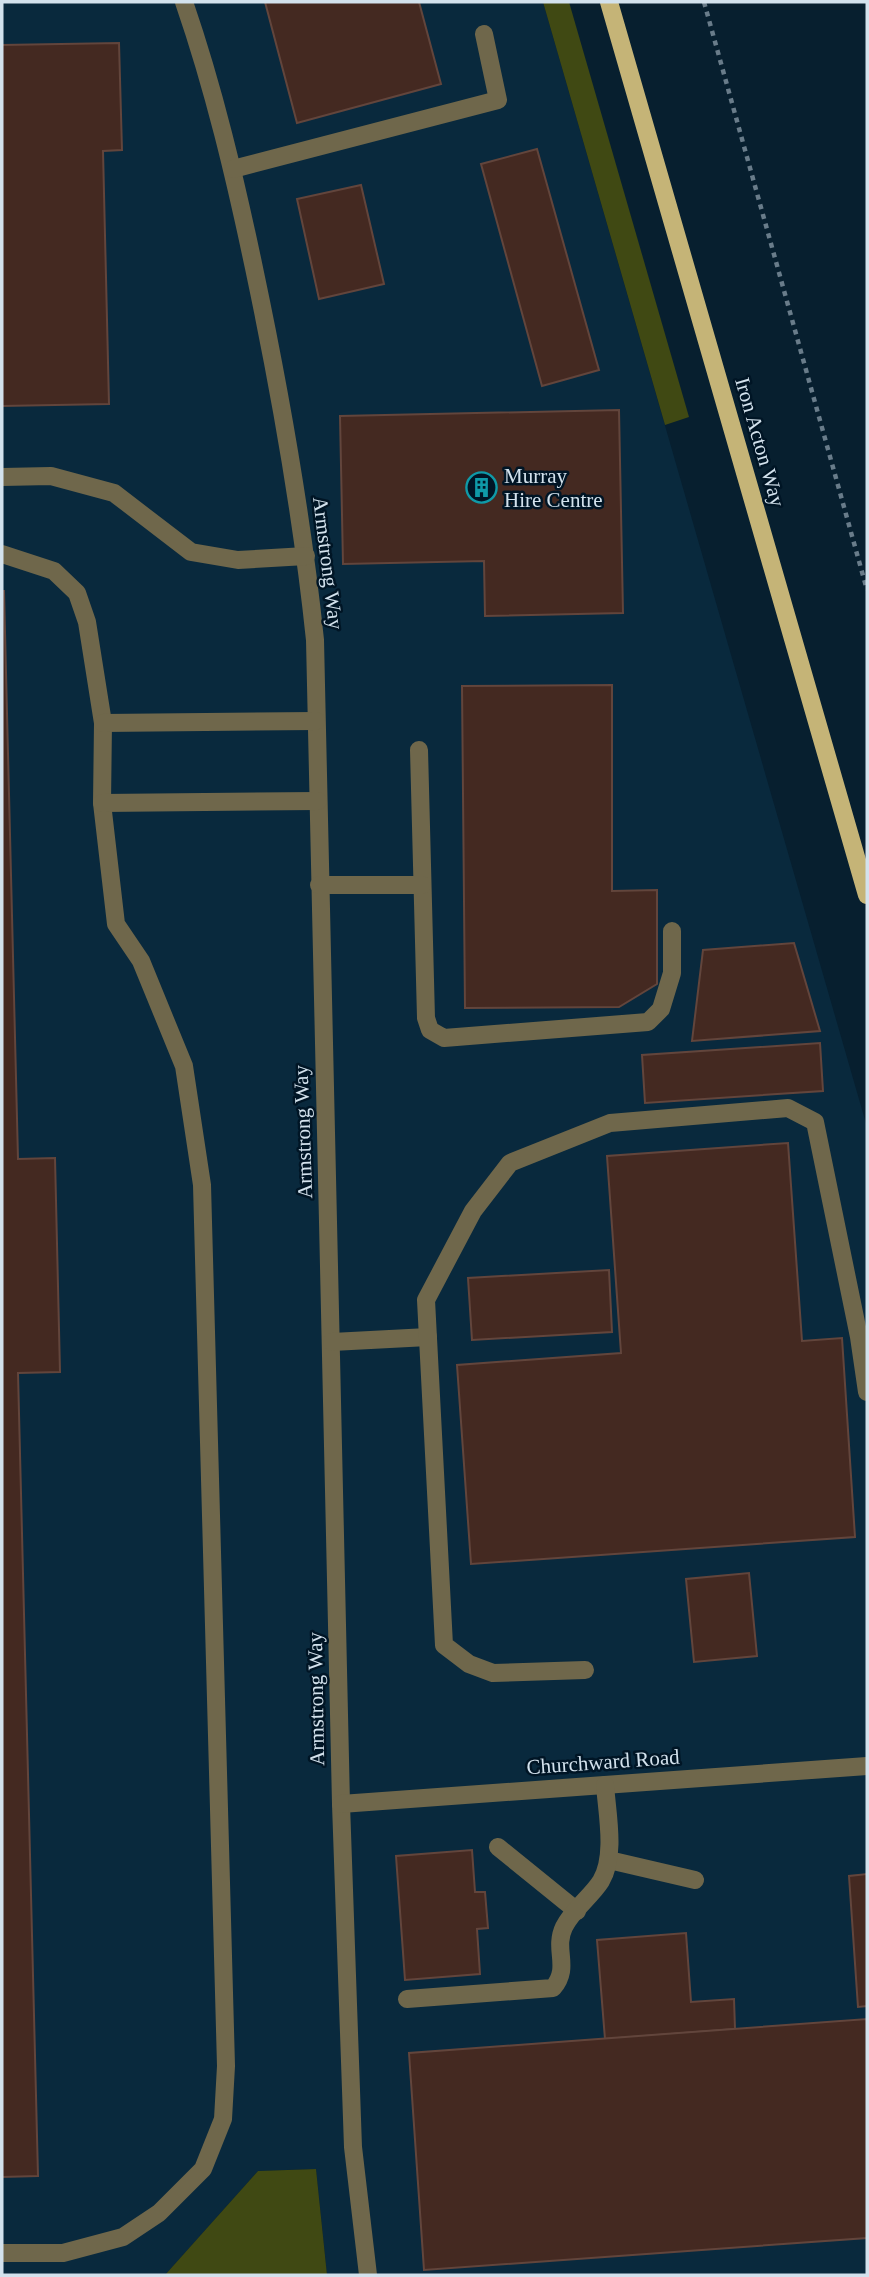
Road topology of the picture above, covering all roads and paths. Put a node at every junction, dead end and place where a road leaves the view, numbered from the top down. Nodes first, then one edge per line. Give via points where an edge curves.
1 (184, 2) edge
2 (609, 2) edge
3 (704, 2) edge
4 (484, 33) dead end
5 (233, 169) junction
6 (2, 477) edge
7 (2, 554) edge
8 (306, 556) junction
9 (867, 590) edge
10 (316, 721) junction
11 (103, 723) junction
12 (419, 750) dead end
13 (318, 801) junction
14 (103, 803) junction
15 (319, 885) junction
16 (422, 885) junction
17 (867, 895) edge
18 (673, 930) dead end
19 (428, 1337) junction
20 (332, 1342) junction
21 (867, 1392) edge
22 (585, 1670) dead end
23 (867, 1766) edge
24 (605, 1785) junction
25 (341, 1804) junction
26 (498, 1847) dead end
27 (609, 1860) junction
28 (695, 1880) dead end
29 (577, 1911) junction
30 (407, 1999) dead end
31 (2, 2253) edge
32 (368, 2275) edge

1 - 5 street, Armstrong Way
2 - 17 main road, Iron Acton Way
3 - 9 path
4 - 5 street via 498,100
5 - 8 street, Armstrong Way via 277,375
6 - 8 street via 51,476 114,493 191,552 238,560
7 - 11 street via 54,571 77,593 87,622
8 - 10 street, Armstrong Way via 315,640
10 - 11 street
10 - 13 street, Armstrong Way
11 - 14 street
12 - 16 street
13 - 14 street
13 - 15 street, Armstrong Way
14 - 31 street via 116,924 141,961 184,1066 202,1185 226,2066 223,2119 203,2169 159,2213 124,2238 63,2253
15 - 16 street
15 - 20 street, Armstrong Way
16 - 18 street via 426,1018 430,1030 444,1038 648,1022 662,1009 672,973
19 - 20 street
19 - 21 street via 426,1300 473,1211 510,1163 610,1123 788,1108 815,1122
19 - 22 street via 444,1645 469,1664 492,1673
20 - 25 street, Armstrong Way
23 - 24 street, Churchward Road
24 - 25 street, Churchward Road
24 - 27 street
25 - 32 street, Armstrong Way via 353,2147
26 - 29 street
27 - 28 street
27 - 29 street via 602,1879
29 - 30 street via 564,1927 562,1974 553,1988

